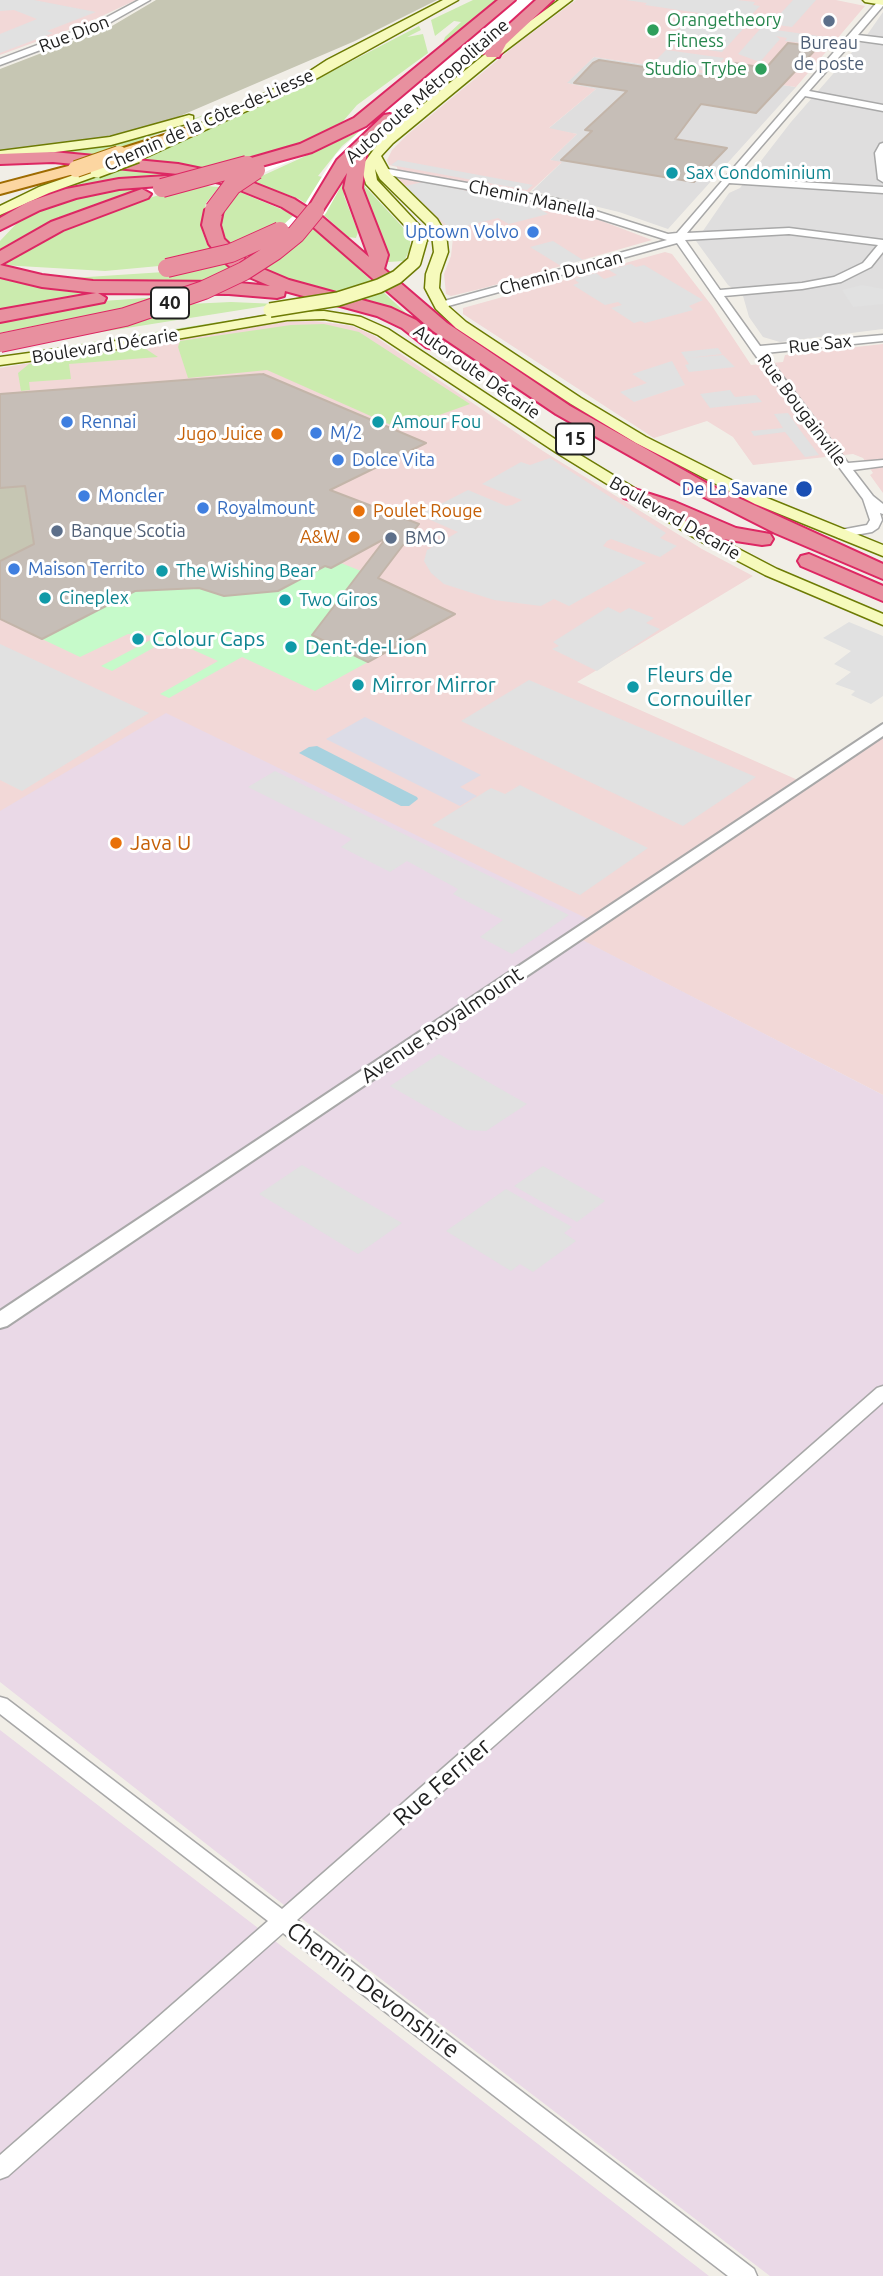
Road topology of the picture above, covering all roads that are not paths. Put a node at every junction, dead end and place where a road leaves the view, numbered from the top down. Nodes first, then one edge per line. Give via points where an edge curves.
1 (146, 0) edge
2 (460, 0) edge
3 (507, 0) edge
4 (566, 0) edge
5 (869, 0) edge
6 (545, 2) edge
7 (883, 2) edge
8 (447, 3) edge
9 (851, 37) junction
10 (883, 41) edge
11 (493, 54) joint
12 (0, 62) edge
13 (331, 63) junction
14 (803, 93) junction
15 (883, 108) edge
16 (193, 130) junction
17 (883, 146) edge
18 (367, 153) junction
19 (285, 156) junction
20 (0, 157) edge
21 (117, 158) junction
22 (882, 158) edge
23 (0, 165) edge
24 (382, 171) junction
25 (883, 179) edge
26 (727, 180) junction
27 (0, 189) edge
28 (883, 190) edge
29 (258, 191) junction
30 (315, 211) junction
31 (5, 218) edge
32 (0, 233) edge
33 (680, 237) junction
34 (883, 244) edge
35 (0, 259) edge
36 (375, 269) junction
37 (0, 270) edge
38 (717, 293) junction
39 (297, 296) junction
40 (441, 305) junction
41 (0, 316) edge
42 (883, 338) edge
43 (0, 343) edge
44 (757, 350) junction
45 (0, 354) edge
46 (455, 360) junction
47 (0, 362) edge
48 (883, 463) edge
49 (845, 467) junction
50 (631, 494) junction
51 (869, 499) junction
52 (883, 510) edge
53 (839, 534) junction
54 (762, 539) junction
55 (883, 551) edge
56 (883, 572) edge
57 (883, 594) edge
58 (883, 620) edge
59 (883, 729) edge
60 (0, 1321) edge
61 (883, 1392) edge
62 (0, 1704) edge
63 (284, 1921) junction
64 (0, 2169) edge
65 (746, 2276) edge

1 - 12 street, Rue Dion via 99,25
2 - 8 main road, Chemin de la Côte-de-Liesse
3 - 19 highway, Autoroute Métropolitaine / 15 via 367,118
4 - 6 main road
5 - 7 main road
6 - 11 highway via 499,42
6 - 18 highway, Autoroute Métropolitaine via 383,124
7 - 9 street
8 - 13 main road, Chemin de la Côte-de-Liesse
9 - 10 street
9 - 14 street
11 - 18 main road
13 - 16 main road, Chemin de la Côte-de-Liesse
13 - 20 main road via 293,73 148,132
14 - 15 street
14 - 26 street
16 - 21 main road
16 - 31 main road, Chemin de la Côte-de-Liesse, bridge via 44,190
17 - 22 street
18 - 24 main road
18 - 30 highway, Autoroute Métropolitaine / 40 via 336,173
18 - 36 highway via 353,178 355,197 379,255
18 - 45 main road, bridge via 371,181 412,225 420,241 414,262 397,277 338,299
19 - 35 highway, Autoroute Métropolitaine, bridge via 110,204 46,231
19 - 46 highway, Autoroute Décarie / 15, bridge via 236,183 214,210 215,240 227,256 282,284 384,312 414,328
20 - 21 highway
21 - 23 highway
21 - 27 main road, bridge
21 - 29 highway via 205,174
22 - 25 street
24 - 33 street, Chemin Manella via 548,200
24 - 40 main road via 439,234 441,252 431,281
26 - 28 street
26 - 33 street
29 - 31 highway via 187,182 131,183 61,196
29 - 36 highway, Autoroute Décarie via 310,215
30 - 37 highway, bridge via 239,250 167,268 87,275
30 - 43 highway, Autoroute Métropolitaine / 40, bridge via 275,251 204,290 113,320
31 - 32 highway
33 - 34 street via 789,231
33 - 38 street, Rue Bougainville via 682,247
33 - 40 street, Chemin Duncan
34 - 38 street via 867,265 832,281
36 - 56 highway, Autoroute Décarie / 15 via 451,335 605,435 747,511
37 - 39 highway via 93,287 238,288
38 - 44 street, Rue Bougainville
39 - 41 highway via 125,296
39 - 46 highway via 371,316
40 - 53 main road via 471,332 632,435 761,501
42 - 44 street, Rue Sax
44 - 49 street, Rue Bougainville
46 - 54 highway, Autoroute Décarie / 15 via 604,456
47 - 50 main road, Boulevard Décarie via 287,316 344,317 383,332
48 - 49 street
49 - 51 street, Rue Bougainville
50 - 54 highway via 731,534
50 - 58 main road, Boulevard Décarie via 769,571
51 - 52 street, Rue Bougainville
51 - 53 street via 876,520 872,528
53 - 55 main road
54 - 57 highway, Autoroute Décarie / 15
59 - 60 street, Avenue Royalmount
61 - 63 street, Rue Ferrier
62 - 63 street, Chemin Devonshire
63 - 64 street, Rue Ferrier
63 - 65 street, Chemin Devonshire

